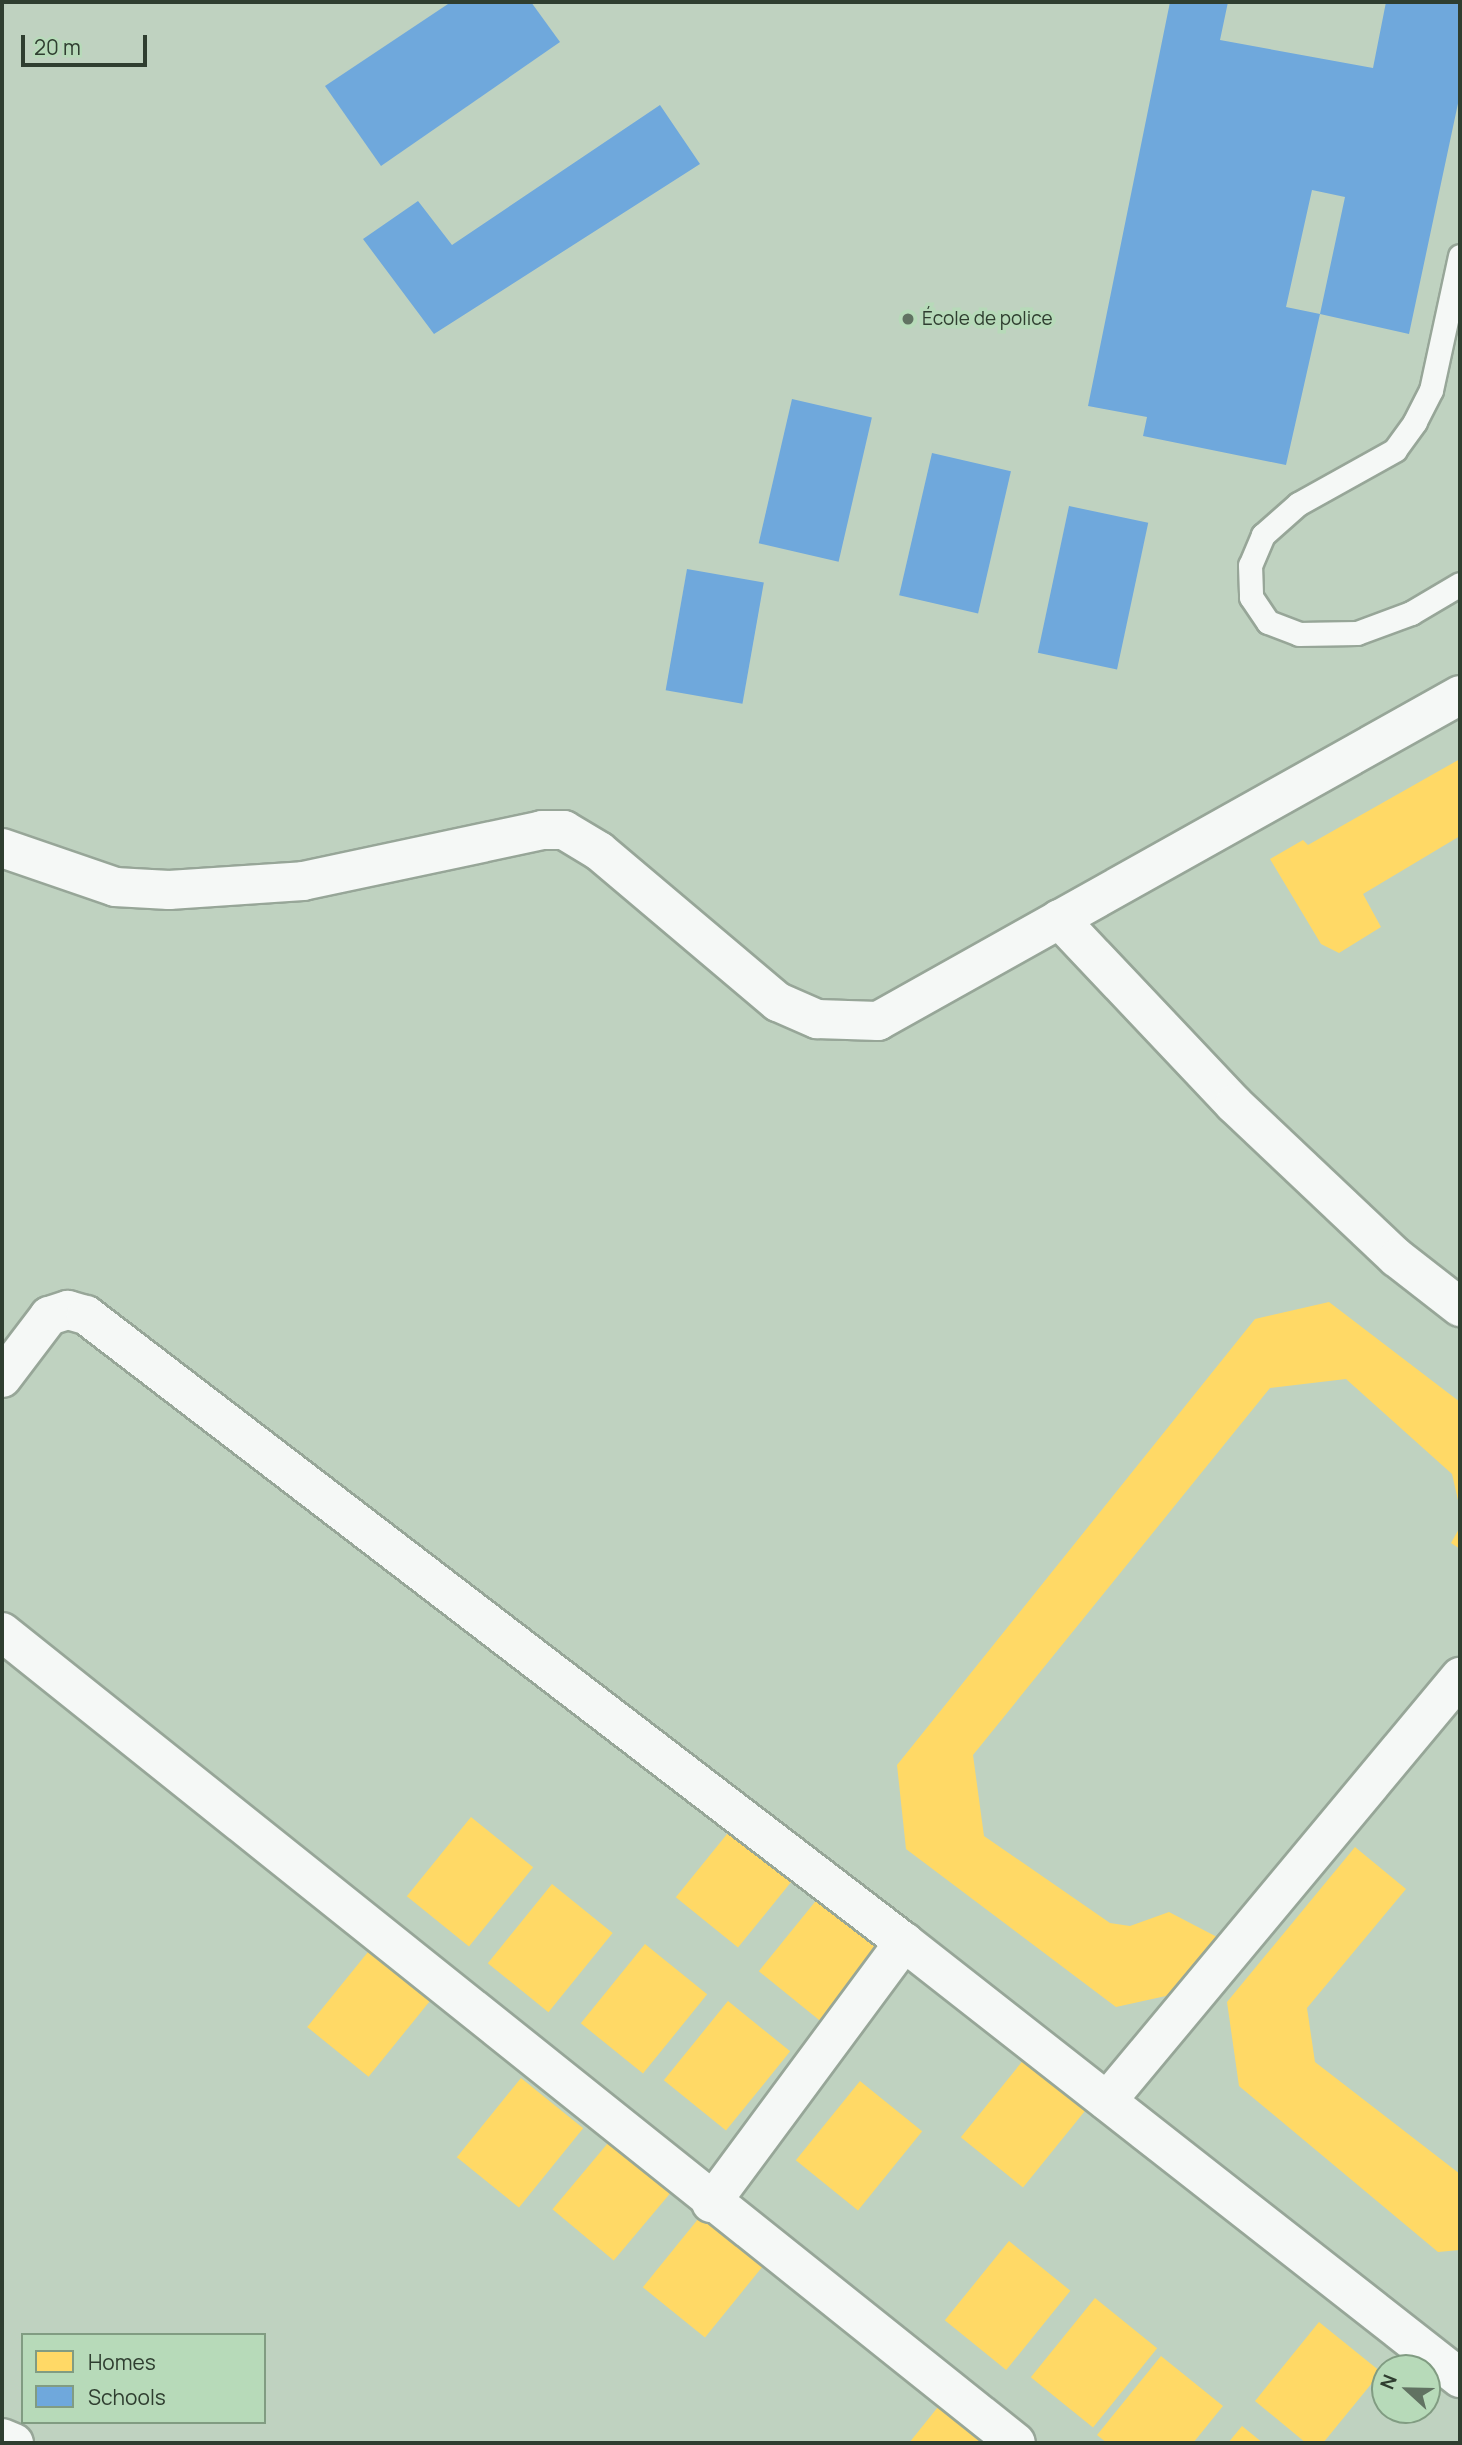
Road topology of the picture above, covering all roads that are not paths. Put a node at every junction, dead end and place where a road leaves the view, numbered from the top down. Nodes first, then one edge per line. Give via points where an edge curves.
1 (1460, 256) edge
2 (1460, 584) edge
3 (1460, 695) edge
4 (2, 848) edge
5 (1059, 919) junction
6 (1460, 1307) edge
7 (2, 1378) edge
8 (2, 1632) edge
9 (1460, 1677) edge
10 (904, 1942) junction
11 (1107, 2101) junction
12 (711, 2203) junction
13 (1460, 2378) edge
14 (2, 2438) edge
15 (14, 2443) edge
16 (1016, 2443) edge

1 - 2 lane via 1431,390 1415,422 1395,450 1298,504 1264,535 1250,565 1251,597 1268,622 1299,634 1357,633 1411,613
3 - 5 street
4 - 5 street via 115,887 169,890 303,881 542,830 564,830 599,851 778,1002 817,1019 878,1021
5 - 6 street via 1234,1104 1397,1258
7 - 10 street via 49,1316 68,1310 86,1315
8 - 12 street
9 - 11 street
10 - 11 street
10 - 12 street
11 - 13 street
12 - 16 street
14 - 15 street

